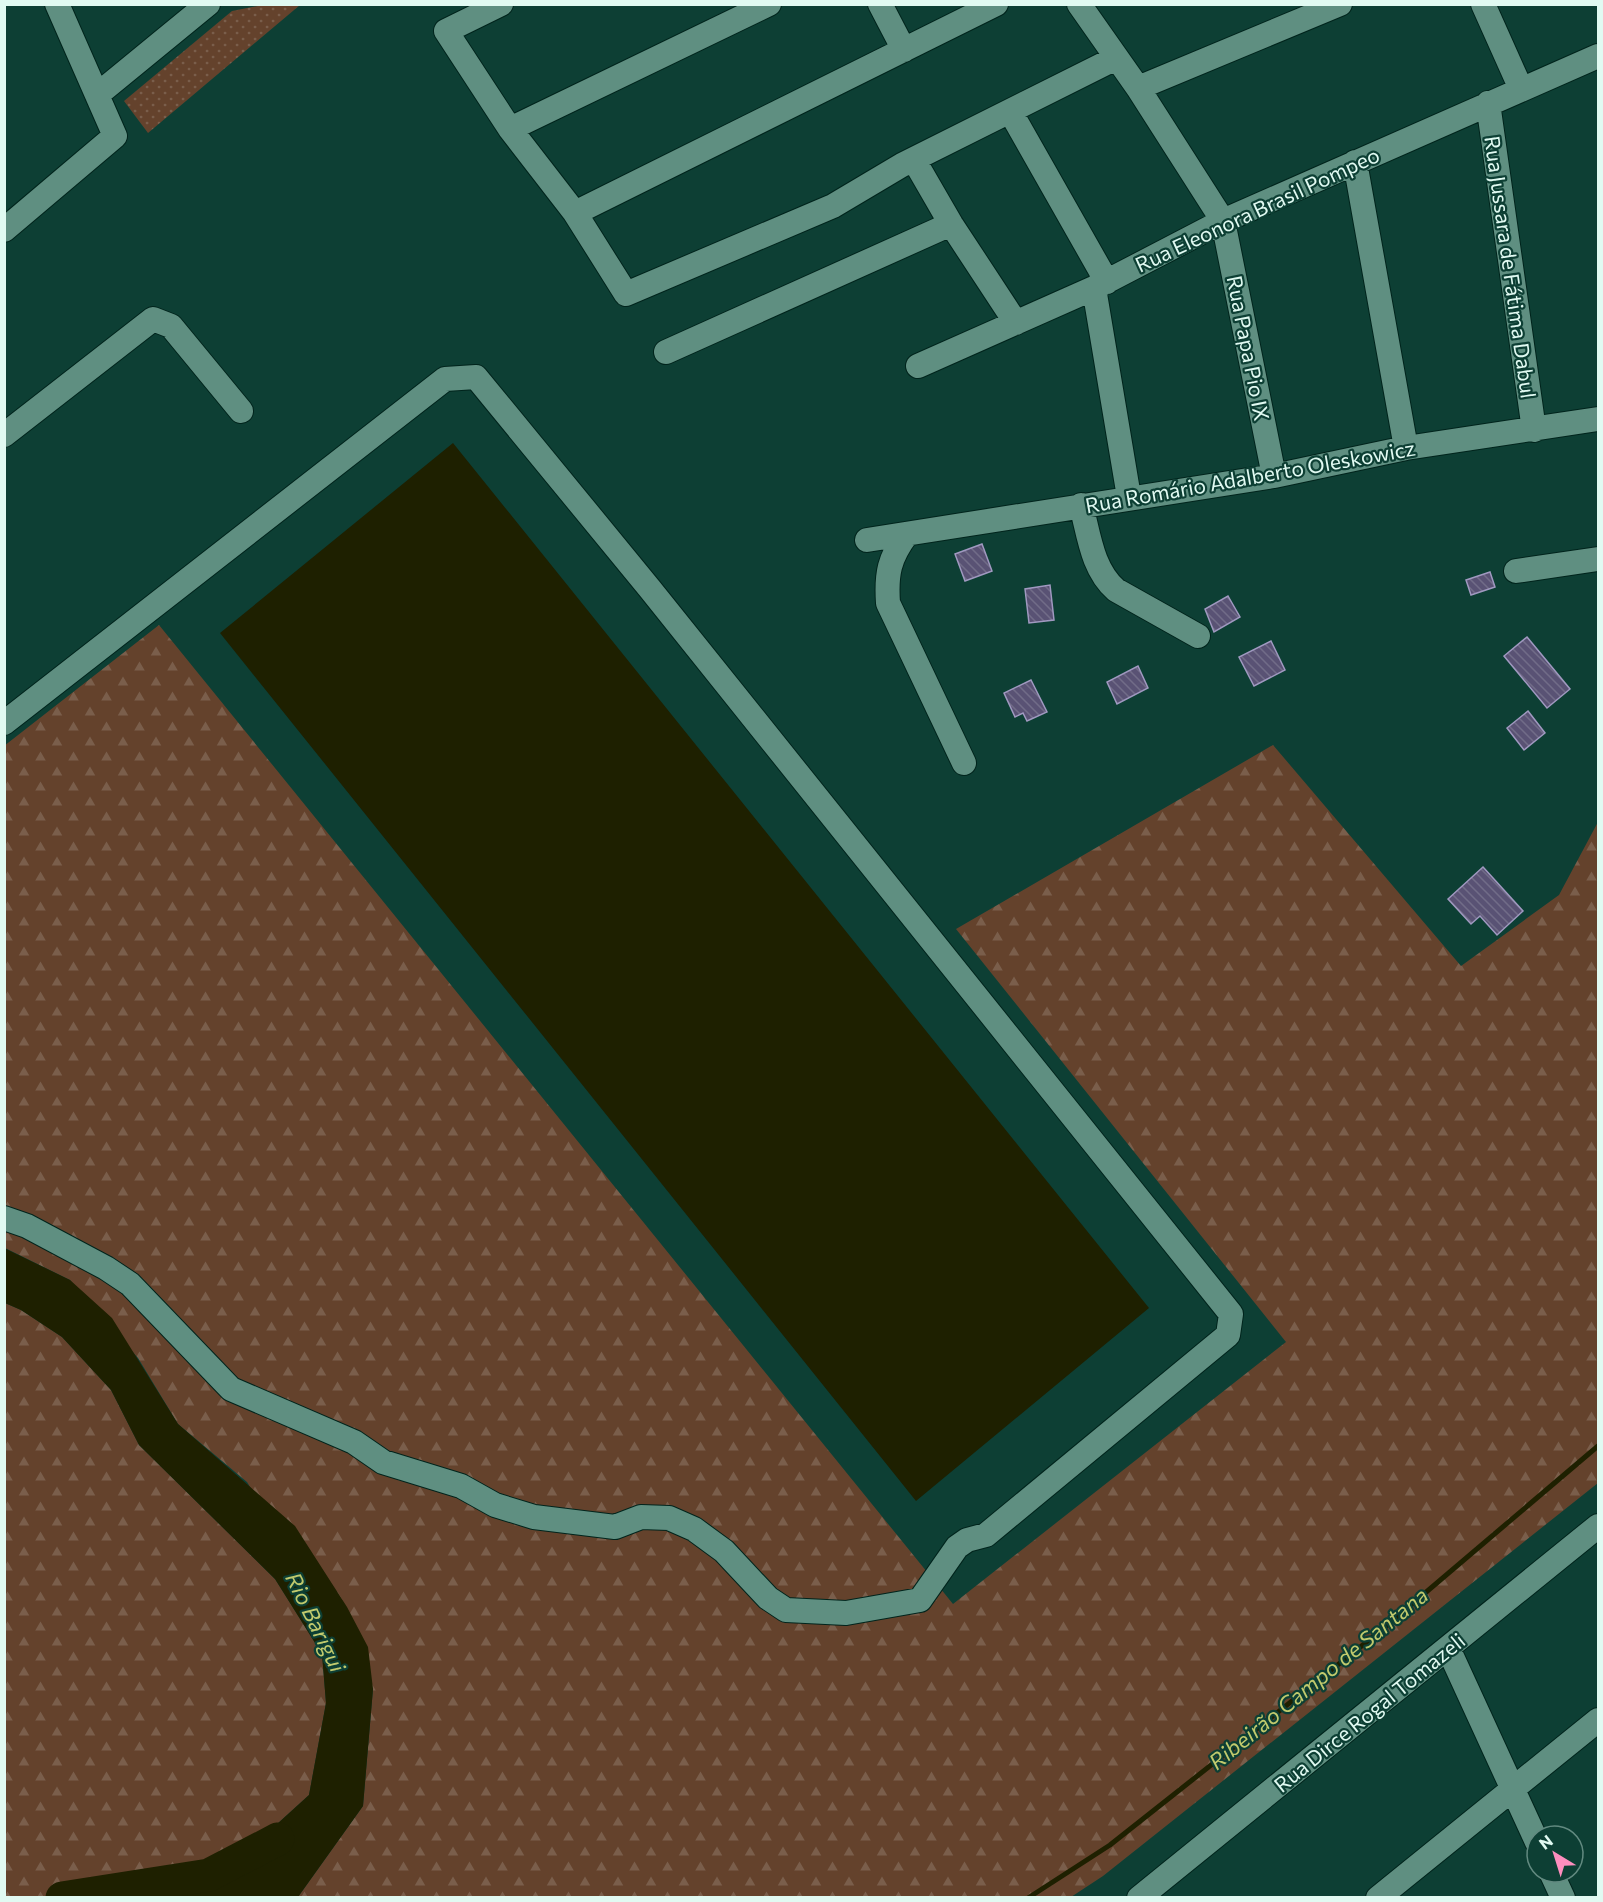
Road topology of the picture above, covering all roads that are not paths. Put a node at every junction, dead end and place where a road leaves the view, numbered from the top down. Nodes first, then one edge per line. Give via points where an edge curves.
1 (57, 4) edge
2 (208, 4) edge
3 (501, 4) edge
4 (769, 4) edge
5 (880, 4) edge
6 (996, 4) edge
7 (1079, 4) edge
8 (1483, 4) edge
9 (1330, 6) edge
10 (904, 50) junction
11 (1599, 56) edge
12 (1116, 58) junction
13 (1138, 88) junction
14 (1521, 89) junction
15 (98, 95) junction
16 (1488, 103) junction
17 (1010, 111) junction
18 (510, 129) junction
19 (914, 160) junction
20 (1355, 162) junction
21 (574, 213) junction
22 (1223, 221) junction
23 (951, 224) junction
24 (4, 230) edge
25 (1101, 285) junction
26 (1016, 323) junction
27 (666, 352) dead end
28 (918, 366) dead end
29 (241, 411) dead end
30 (1599, 419) edge
31 (1534, 430) junction
32 (4, 435) edge
33 (1406, 448) junction
34 (1274, 476) junction
35 (1129, 497) junction
36 (1081, 505) junction
37 (907, 534) junction
38 (867, 540) dead end
39 (1599, 559) edge
40 (1516, 571) dead end
41 (1198, 636) dead end
42 (4, 723) edge
43 (964, 763) dead end
44 (4, 1218) edge
45 (1599, 1526) edge
46 (1448, 1648) junction
47 (1599, 1720) edge
48 (1512, 1789) junction
49 (1529, 1824) edge
50 (1557, 1884) edge
51 (1387, 1894) edge
52 (1139, 1898) edge
53 (1563, 1898) edge

1 - 15 street
2 - 15 street
3 - 18 street via 446,31
4 - 18 street
5 - 10 street
6 - 10 street
7 - 12 street
8 - 14 street
9 - 13 street
10 - 21 street
11 - 14 street, Rua Eleonora Brasil Pompeo
12 - 13 street
12 - 17 street
13 - 22 street
14 - 16 street, Rua Eleonora Brasil Pompeo
15 - 24 street via 115,136
16 - 20 street, Rua Eleonora Brasil Pompeo
16 - 31 street, Rua Jussara de Fátima Dabul
17 - 19 street
17 - 25 street
18 - 21 street
19 - 21 street via 833,206 626,294
19 - 23 street
20 - 22 street, Rua Eleonora Brasil Pompeo
20 - 33 street
22 - 25 street, Rua Eleonora Brasil Pompeo
22 - 34 street, Rua Papa Pio IX
23 - 26 street
23 - 27 street
25 - 26 street, Rua Eleonora Brasil Pompeo
25 - 35 street
26 - 28 street, Rua Eleonora Brasil Pompeo
29 - 32 street via 171,326 153,319
30 - 31 street, Rua Romário Adalberto Oleskowicz
31 - 33 street, Rua Romário Adalberto Oleskowicz
33 - 34 street, Rua Romário Adalberto Oleskowicz
34 - 35 street, Rua Romário Adalberto Oleskowicz
35 - 36 street, Rua Romário Adalberto Oleskowicz
36 - 37 street, Rua Romário Adalberto Oleskowicz
36 - 41 street via 1096,563 1107,582
37 - 38 street, Rua Romário Adalberto Oleskowicz
37 - 43 street via 892,553 888,603
39 - 40 street
42 - 44 street via 445,379 476,377 651,589 1231,1314 1228,1335 986,1535 957,1547 920,1600 846,1613 786,1611 768,1598 724,1551 669,1518 640,1517 615,1527 534,1517 495,1505 461,1486 383,1462 354,1442 231,1389 130,1284 27,1226
45 - 46 street, Rua Dirce Rogal Tomazeli
46 - 48 street
46 - 52 street, Rua Dirce Rogal Tomazeli
47 - 48 street
48 - 49 street
48 - 51 street
50 - 53 street

